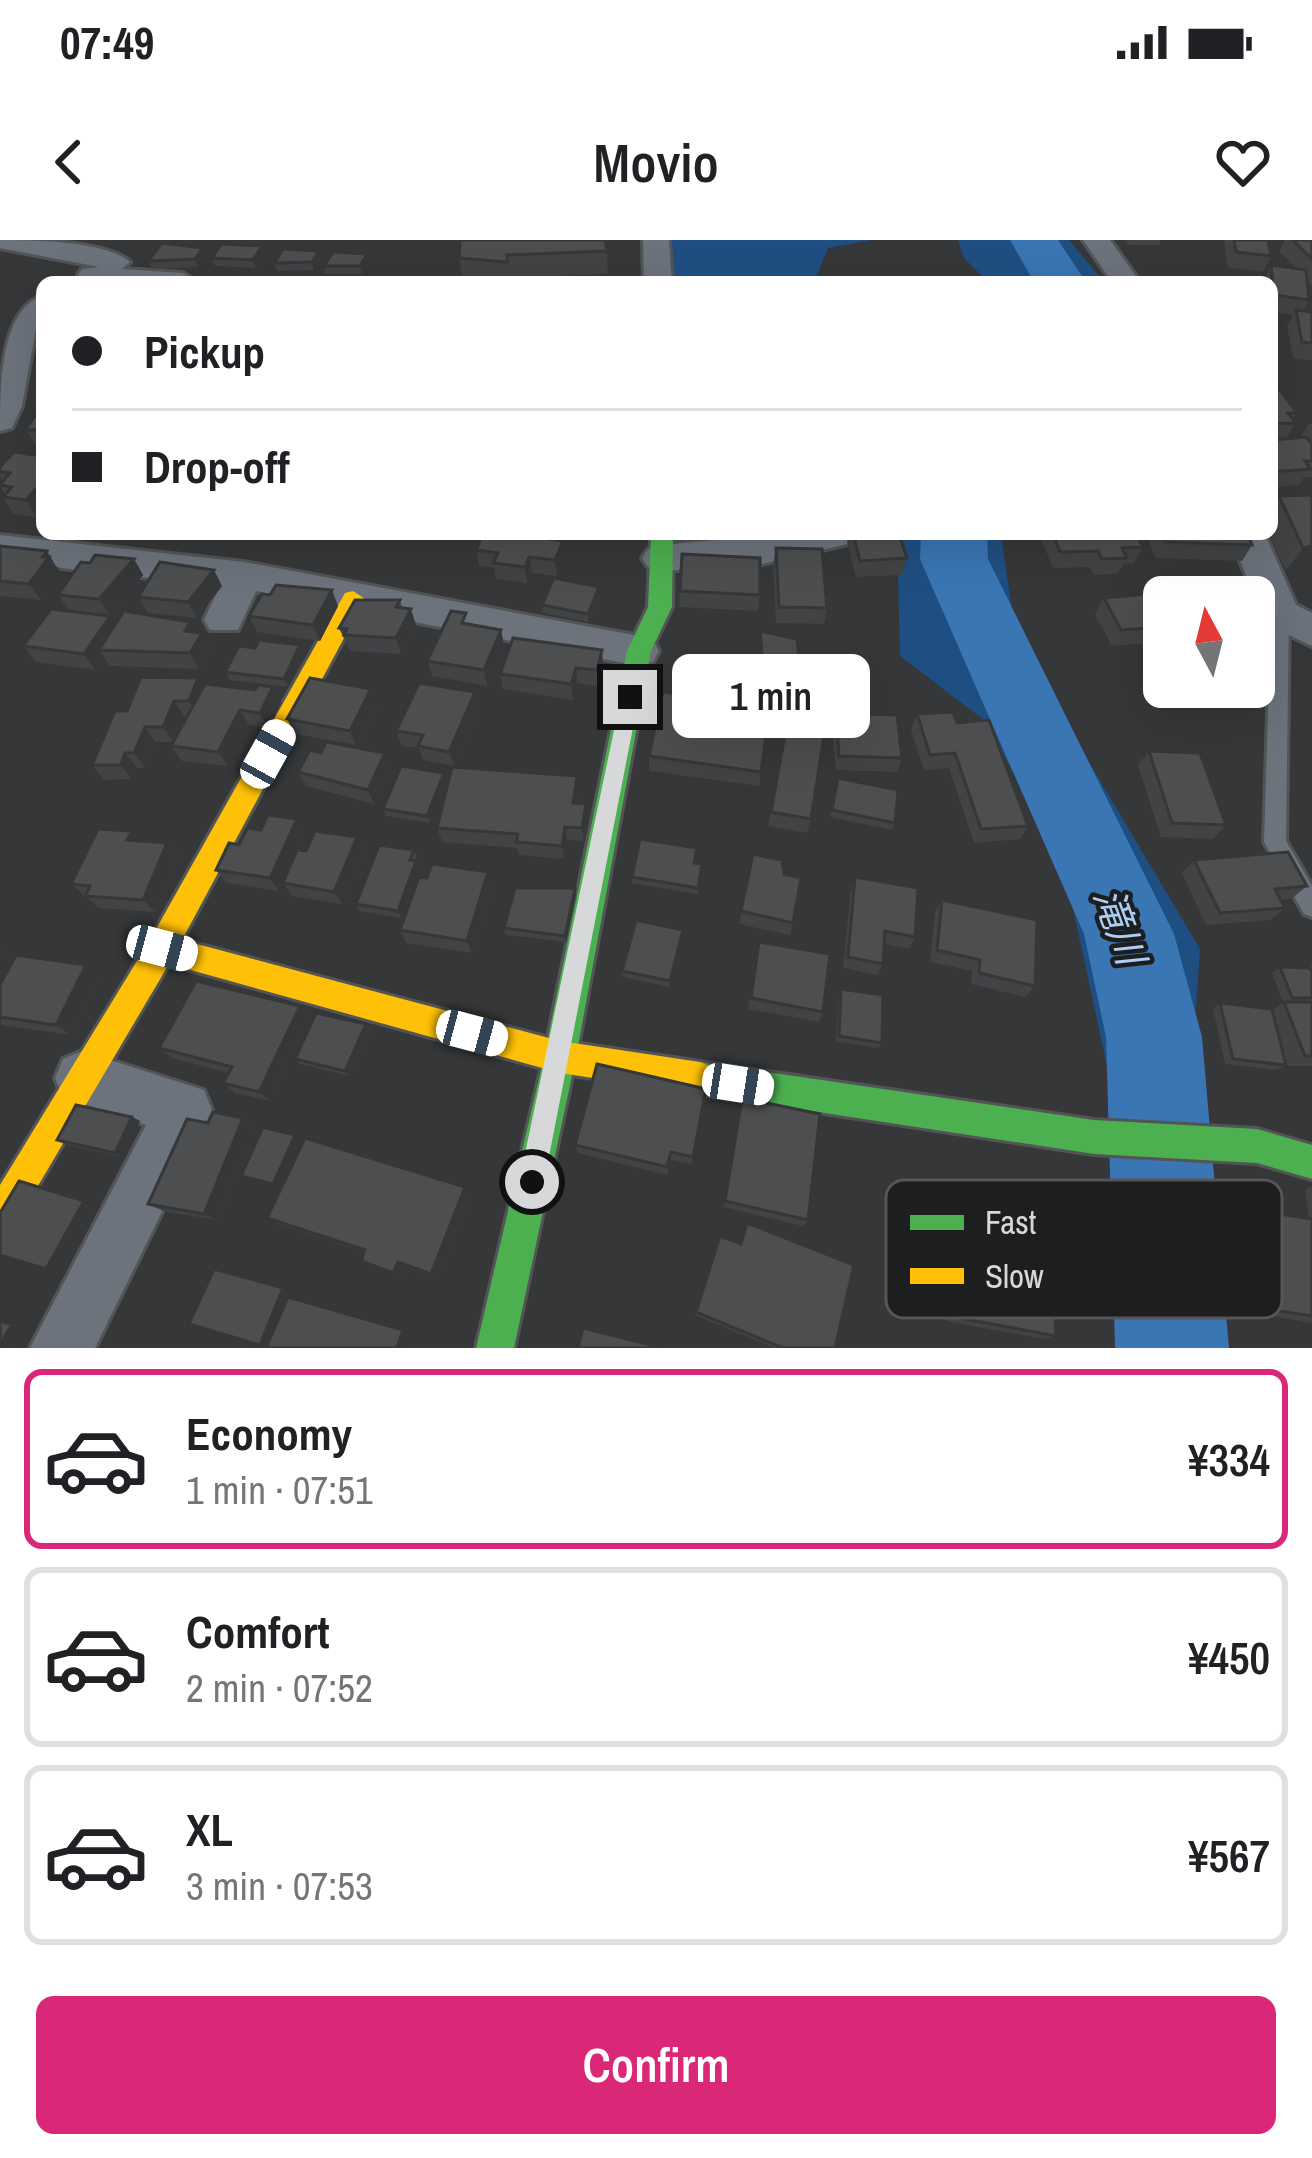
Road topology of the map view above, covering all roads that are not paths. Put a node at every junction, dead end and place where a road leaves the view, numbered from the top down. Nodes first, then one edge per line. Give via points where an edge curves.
1 (0, 240) edge
2 (656, 240) edge
3 (1096, 240) edge
4 (104, 261) edge
5 (160, 276) edge
6 (658, 276) edge
7 (1122, 276) edge
8 (36, 309) edge
9 (28, 344) edge
10 (0, 421) edge
11 (811, 540) edge
12 (1249, 540) edge
13 (662, 546) edge
14 (0, 548) edge
15 (244, 574) junction
16 (352, 599) junction
17 (1282, 619) edge
18 (224, 620) dead end
19 (639, 651) junction
20 (1312, 907) edge
21 (162, 948) junction
22 (560, 1057) junction
23 (82, 1078) junction
24 (1312, 1162) edge
25 (0, 1218) edge
26 (62, 1348) edge
27 (494, 1348) edge

1 - 4 street
2 - 6 street
3 - 7 street
4 - 5 street
8 - 9 street via 25,316
9 - 10 street
11 - 13 street via 762,551
12 - 17 street
13 - 19 street via 660,607
14 - 15 street
15 - 16 street
15 - 18 street
16 - 19 street
16 - 21 street
17 - 20 lane via 1275,842
19 - 22 street
21 - 22 street
21 - 23 street
22 - 24 street via 1094,1137 1257,1146
22 - 27 street
23 - 25 street
23 - 26 street via 184,1110

